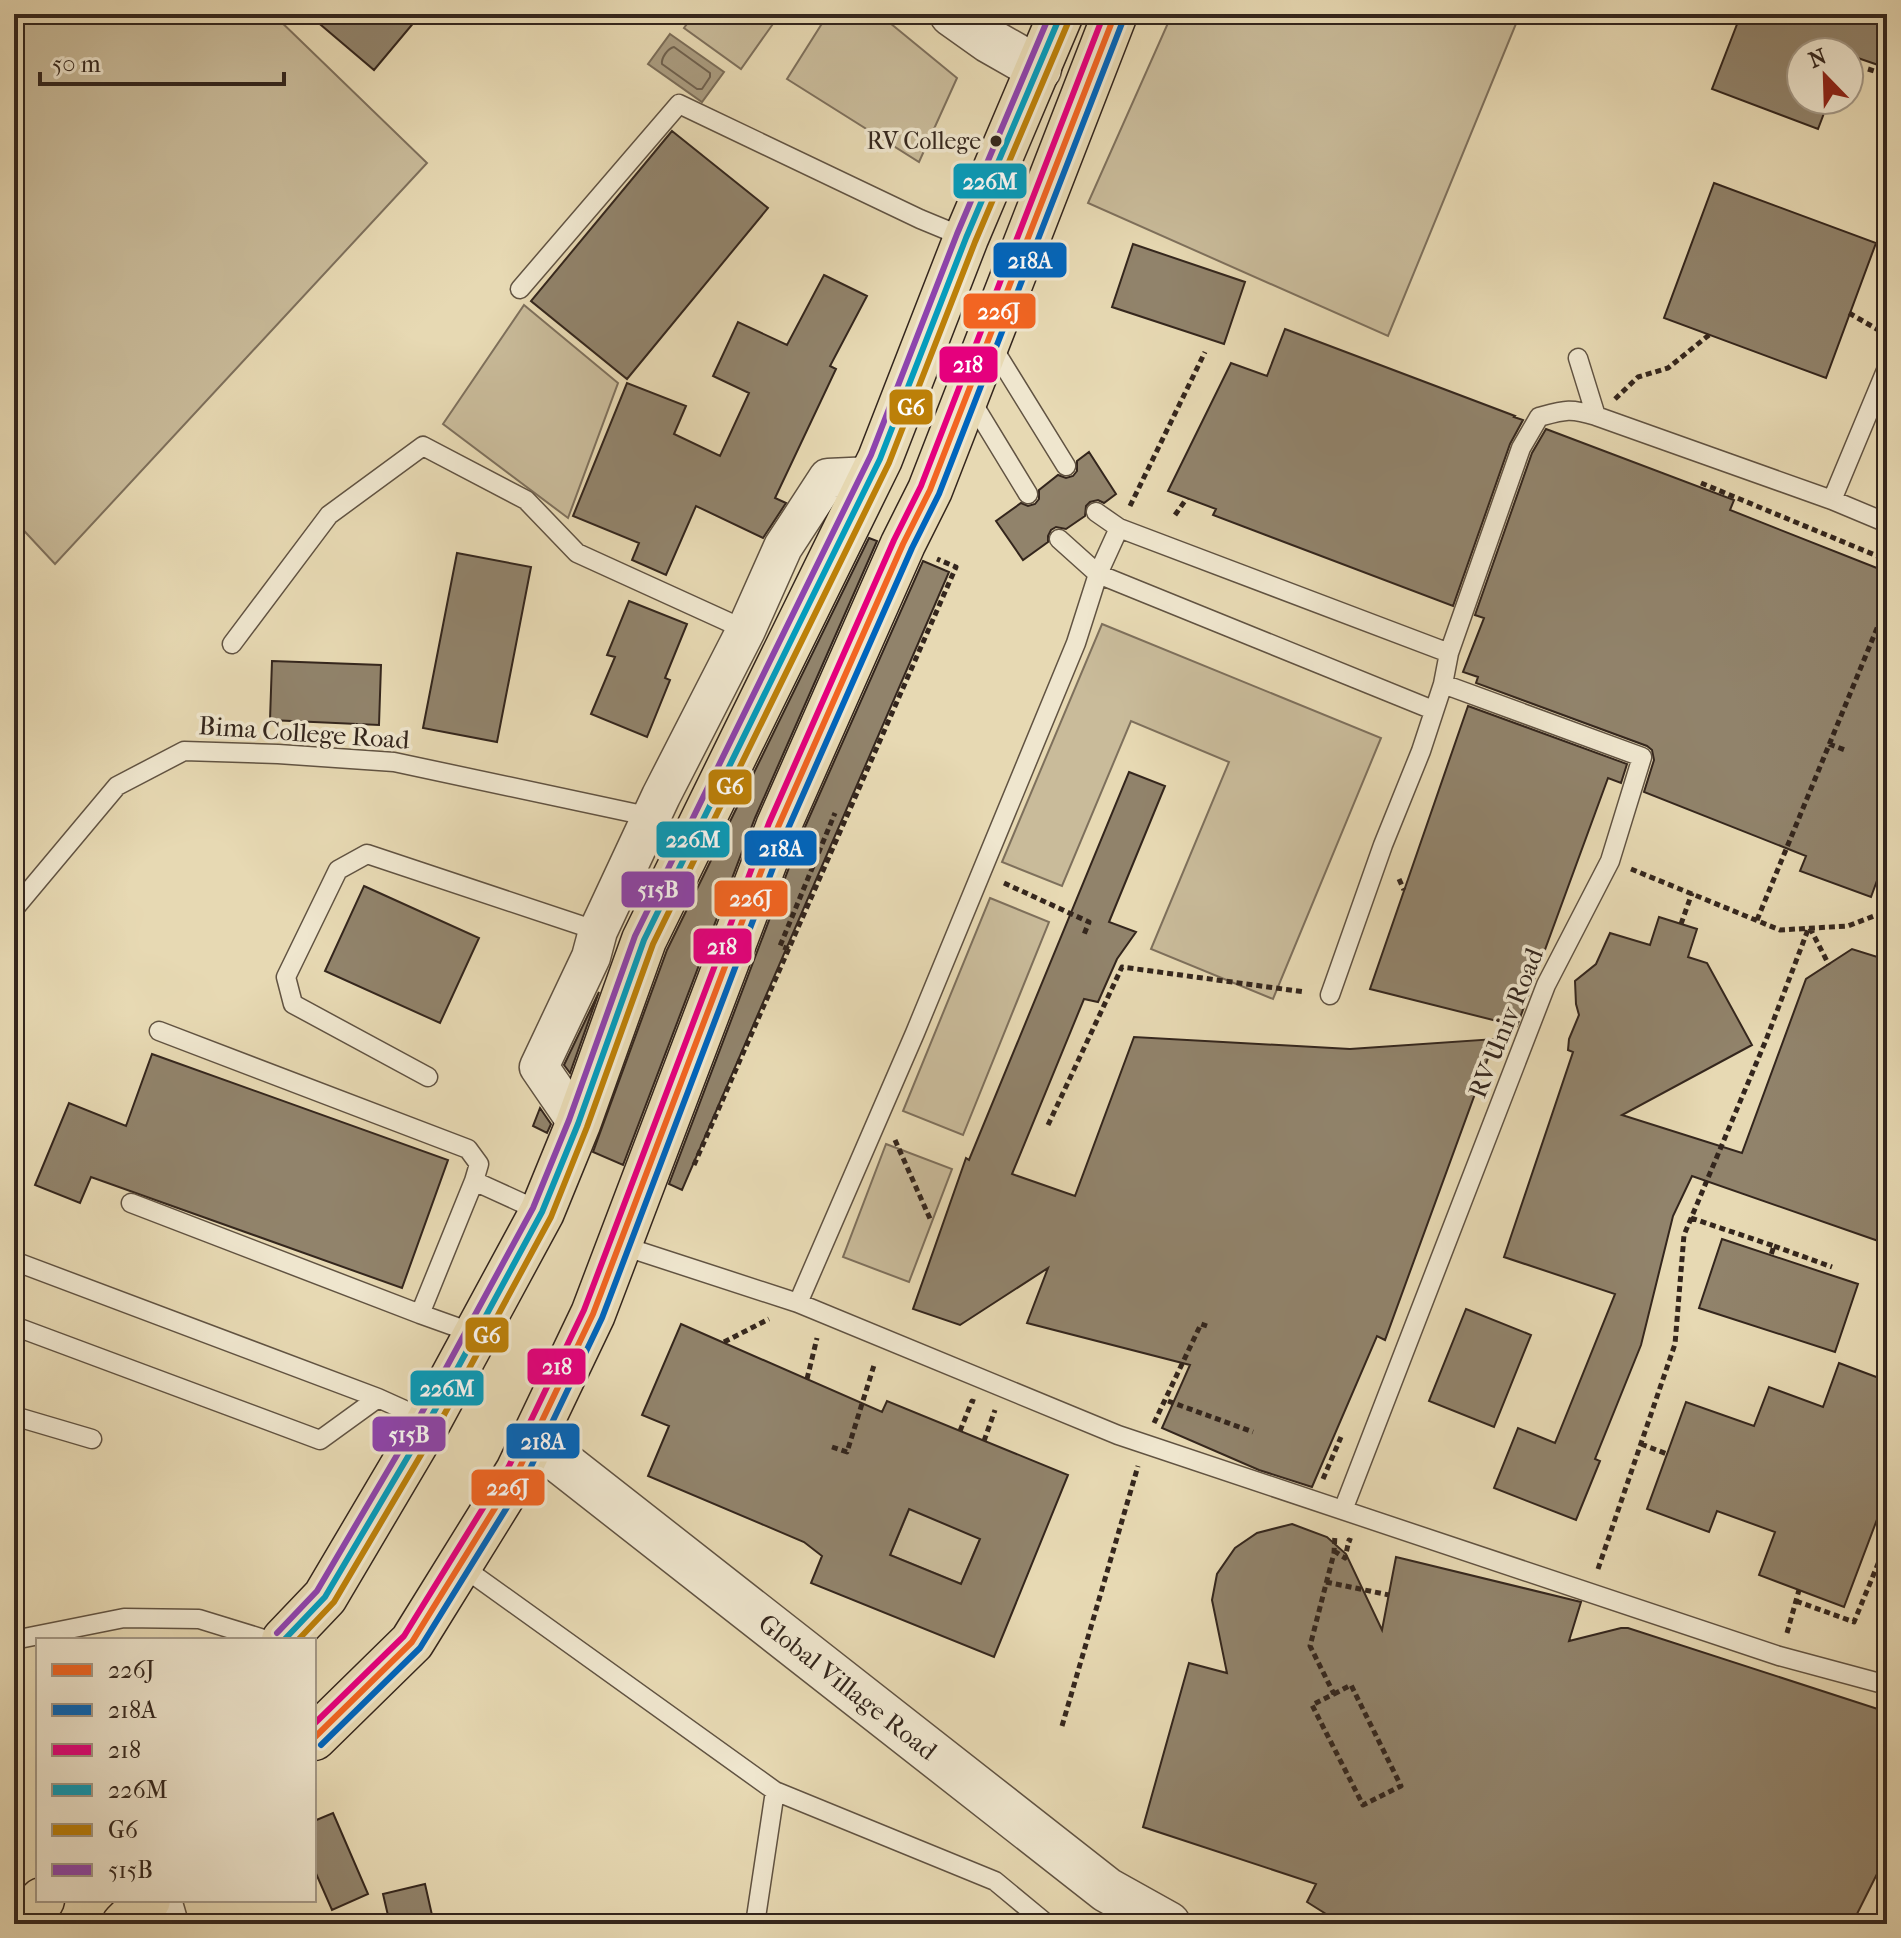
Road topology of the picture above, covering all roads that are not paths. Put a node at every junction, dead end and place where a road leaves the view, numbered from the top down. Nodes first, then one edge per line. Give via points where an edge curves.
1 (952, 14) edge
2 (1061, 14) edge
3 (1115, 14) edge
4 (1039, 69) junction
5 (966, 238) junction
6 (520, 289) dead end
7 (988, 341) junction
8 (1578, 358) dead end
9 (1887, 368) edge
10 (967, 394) junction
11 (1596, 416) junction
12 (1066, 466) dead end
13 (872, 476) junction
14 (1028, 494) dead end
15 (1832, 500) junction
16 (1096, 512) dead end
17 (1887, 523) edge
18 (1119, 528) junction
19 (1059, 539) dead end
20 (1098, 574) junction
21 (746, 630) junction
22 (232, 644) dead end
23 (1449, 653) junction
24 (1443, 684) junction
25 (1433, 710) junction
26 (652, 817) junction
27 (14, 909) edge
28 (598, 931) junction
29 (1330, 995) road end
30 (159, 1031) dead end
31 (428, 1077) dead end
32 (578, 1124) junction
33 (474, 1181) junction
34 (131, 1203) dead end
35 (542, 1212) junction
36 (620, 1245) junction
37 (14, 1261) edge
38 (798, 1303) junction
39 (420, 1314) junction
40 (14, 1326) edge
41 (476, 1334) junction
42 (378, 1398) junction
43 (14, 1416) edge
44 (429, 1421) junction
45 (92, 1439) dead end
46 (533, 1440) junction
47 (1339, 1518) junction
48 (460, 1565) junction
49 (261, 1638) edge
50 (286, 1638) edge
51 (14, 1640) edge
52 (1887, 1685) edge
53 (316, 1736) edge
54 (775, 1791) junction
55 (40, 1902) edge
56 (146, 1902) edge
57 (163, 1902) edge
58 (19, 1924) edge
59 (124, 1924) edge
60 (169, 1924) edge
61 (755, 1924) edge
62 (1047, 1924) edge
63 (1168, 1924) edge

1 - 4 street
2 - 4 highway
3 - 7 highway
4 - 5 highway
5 - 6 lane via 679,104
5 - 13 highway
7 - 10 highway
7 - 12 lane
8 - 11 lane
9 - 15 lane
10 - 14 lane
10 - 36 highway via 930,490 778,827
11 - 15 lane
11 - 23 lane via 1557,412 1539,417 1530,430
13 - 21 street via 828,478 783,547
13 - 32 highway via 644,940
15 - 17 lane
16 - 18 lane
18 - 20 lane
18 - 23 lane
19 - 20 lane
20 - 25 lane
20 - 38 lane via 1076,643
21 - 22 lane via 577,553 526,500 423,446 329,515
21 - 26 street
23 - 24 lane
24 - 25 lane
24 - 47 lane, RV Univ Road via 1642,757 1610,861 1546,985
25 - 29 lane
26 - 27 lane, Bima College Road via 394,762 184,751 117,786
26 - 28 street
28 - 31 lane via 367,854 338,870 286,977 293,1004
28 - 32 street via 539,1067
30 - 33 lane via 468,1149 479,1164
32 - 35 highway
33 - 35 lane
33 - 39 lane
34 - 39 lane
35 - 41 highway
36 - 38 lane
36 - 46 highway
37 - 42 lane
38 - 47 lane via 1118,1435 1314,1500
39 - 41 lane
40 - 42 lane via 320,1440
41 - 44 highway
42 - 44 lane
43 - 45 lane
44 - 50 highway via 325,1597
46 - 48 highway
46 - 63 street, Global Village Road via 1107,1890
47 - 52 lane
48 - 53 highway via 412,1642
48 - 54 lane
49 - 51 lane via 199,1619 124,1618
54 - 61 lane
54 - 62 lane via 995,1881
55 - 58 highway
56 - 59 highway
57 - 60 street

